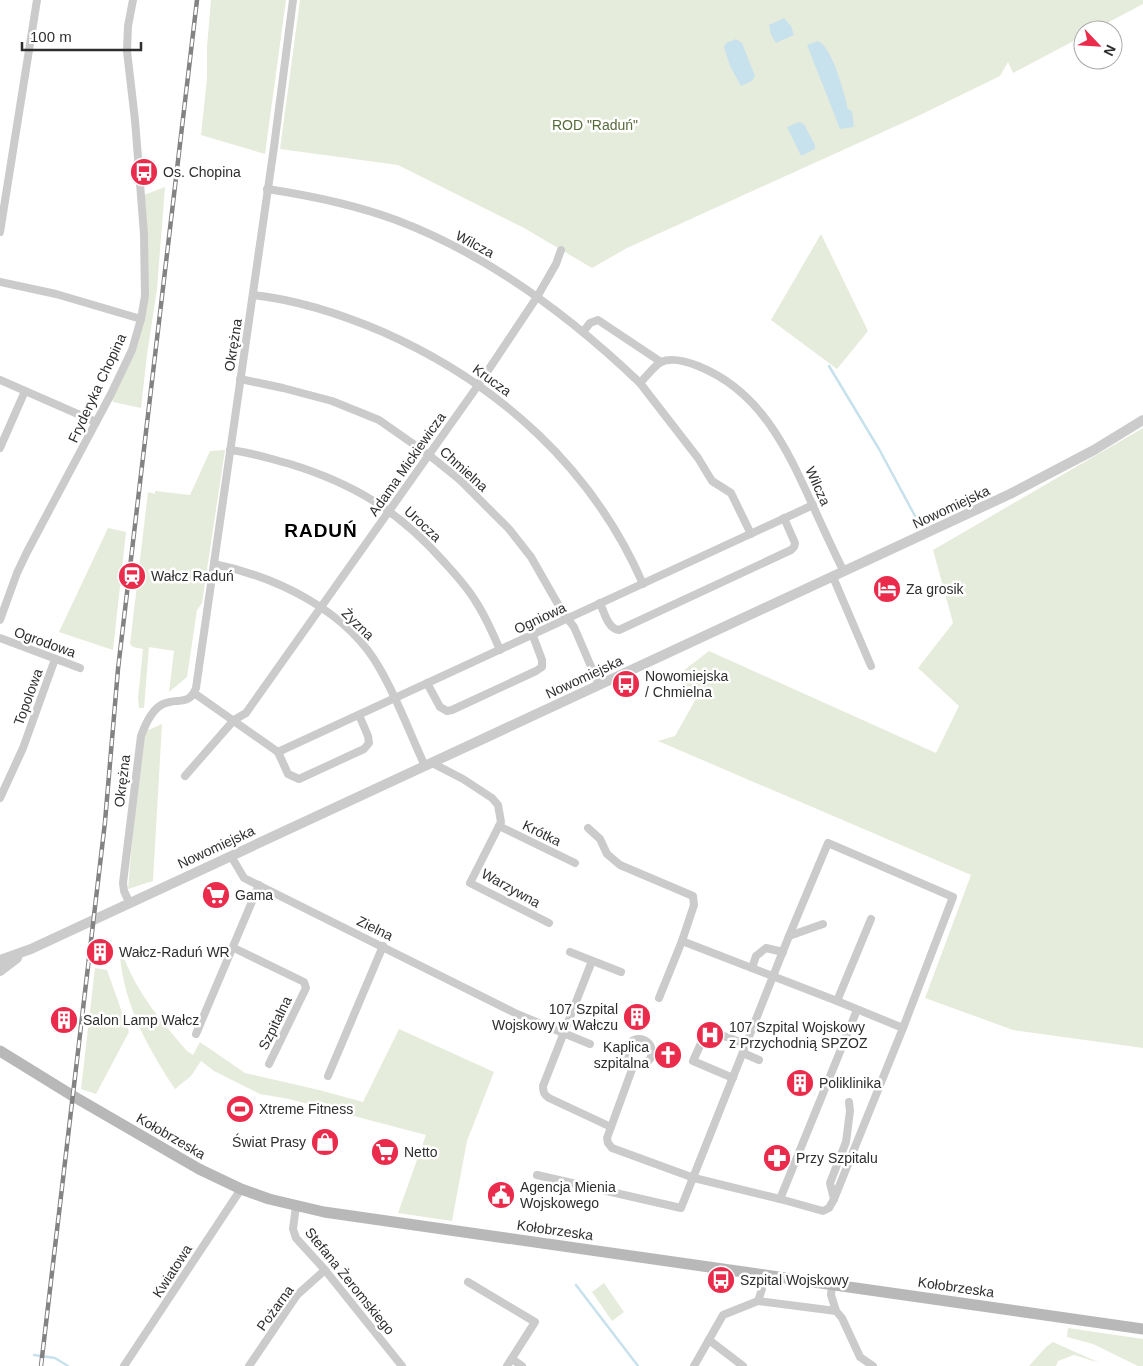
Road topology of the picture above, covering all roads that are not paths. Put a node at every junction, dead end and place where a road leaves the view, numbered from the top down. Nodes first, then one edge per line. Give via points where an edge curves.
1 (37, 0) edge
2 (134, 0) edge
3 (293, 0) edge
4 (267, 189) junction
5 (0, 232) edge
6 (561, 250) dead end
7 (0, 282) edge
8 (253, 295) junction
9 (537, 296) junction
10 (141, 319) junction
11 (583, 332) junction
12 (661, 362) junction
13 (240, 379) junction
14 (0, 380) edge
15 (640, 383) junction
16 (479, 384) junction
17 (25, 391) junction
18 (1143, 420) edge
19 (96, 422) junction
20 (0, 448) edge
21 (230, 450) junction
22 (429, 455) junction
23 (813, 505) junction
24 (390, 511) junction
25 (784, 518) junction
26 (750, 534) junction
27 (214, 564) junction
28 (844, 572) junction
29 (833, 576) junction
30 (643, 584) junction
31 (600, 603) junction
32 (322, 607) junction
33 (568, 619) junction
34 (0, 620) edge
35 (532, 636) junction
36 (0, 638) edge
37 (500, 650) junction
38 (55, 659) junction
39 (872, 666) dead end
40 (80, 668) dead end
41 (428, 683) junction
42 (599, 685) junction
43 (194, 693) junction
44 (395, 699) junction
45 (359, 715) junction
46 (234, 720) junction
47 (278, 752) junction
48 (428, 764) junction
49 (185, 776) dead end
50 (0, 798) edge
51 (499, 826) junction
52 (588, 828) dead end
53 (231, 856) junction
54 (575, 863) dead end
55 (259, 885) junction
56 (129, 902) junction
57 (870, 919) dead end
58 (549, 922) dead end
59 (823, 924) dead end
60 (789, 936) junction
61 (682, 941) junction
62 (383, 946) junction
63 (234, 948) junction
64 (31, 949) junction
65 (570, 952) dead end
66 (783, 952) junction
67 (0, 960) edge
68 (592, 962) junction
69 (752, 968) junction
70 (0, 971) edge
71 (621, 972) dead end
72 (774, 976) junction
73 (659, 998) dead end
74 (837, 1001) junction
75 (857, 1010) junction
76 (903, 1028) junction
77 (564, 1033) junction
78 (196, 1034) dead end
79 (590, 1044) dead end
80 (746, 1044) junction
81 (0, 1051) edge
82 (743, 1053) junction
83 (759, 1060) dead end
84 (269, 1064) dead end
85 (634, 1064) dead end
86 (328, 1076) dead end
87 (733, 1078) junction
88 (849, 1102) dead end
89 (611, 1126) junction
90 (537, 1175) dead end
91 (694, 1178) junction
92 (241, 1189) junction
93 (780, 1199) junction
94 (834, 1199) junction
95 (296, 1206) junction
96 (325, 1270) junction
97 (760, 1274) junction
98 (468, 1282) dead end
99 (832, 1285) junction
100 (758, 1301) junction
101 (836, 1311) junction
102 (1143, 1329) edge
103 (709, 1340) junction
104 (509, 1363) edge
105 (124, 1366) edge
106 (249, 1366) edge
107 (402, 1366) edge
108 (522, 1366) edge
109 (694, 1366) edge
110 (743, 1366) edge
111 (873, 1366) edge

1 - 5 street
2 - 10 street, Fryderyka Chopina via 127,51 144,234 145,296
3 - 4 street, Okrężna
4 - 8 street, Okrężna
4 - 9 street, Wilcza via 336,203 421,230 483,261
6 - 9 street, Adama Mickiewicza
7 - 10 street via 56,294
8 - 13 street, Okrężna
8 - 16 street, Krucza via 349,317 444,362
9 - 11 street, Wilcza
9 - 16 street, Adama Mickiewicza
10 - 19 street, Fryderyka Chopina via 132,350
11 - 12 street via 598,320
11 - 15 street, Wilcza
12 - 15 street
12 - 23 street, Wilcza via 673,359 693,364 711,371 744,394 779,435
13 - 21 street, Okrężna
13 - 22 street, Chmielna via 357,410 380,420
14 - 17 street
15 - 26 street, Wilcza via 712,481 731,493
16 - 22 street, Adama Mickiewicza
16 - 30 street, Krucza via 539,434 583,483 624,546
17 - 19 street
17 - 20 street
18 - 28 street, Nowomiejska via 1010,494
19 - 34 street, Fryderyka Chopina via 27,552
21 - 24 street, Urocza via 333,479
21 - 27 street, Okrężna
22 - 24 street, Adama Mickiewicza
22 - 33 street, Chmielna via 460,480 509,529 531,557
23 - 25 street, Ogniowa
23 - 28 street, Wilcza
24 - 32 street, Adama Mickiewicza
24 - 37 street, Urocza via 428,544 456,575 476,601
25 - 26 street, Ogniowa
25 - 31 street via 795,543 791,550 619,630 611,626
26 - 30 street, Ogniowa
27 - 32 street, Żyzna via 275,583
27 - 43 street, Okrężna
28 - 29 street, Nowomiejska
29 - 39 street
29 - 42 street, Nowomiejska
30 - 31 street, Ogniowa
31 - 33 street, Ogniowa
32 - 44 street, Żyzna via 368,650
32 - 46 street, Adama Mickiewicza via 246,713
33 - 35 street, Ogniowa
33 - 42 street, Chmielna
35 - 37 street, Ogniowa
35 - 41 street via 542,667 452,710 440,707
36 - 38 street, Ogrodowa
37 - 41 street, Ogniowa
38 - 40 street, Ogrodowa
38 - 50 street, Topolowa via 23,748
41 - 44 street, Ogniowa
42 - 48 street, Nowomiejska
43 - 46 street
43 - 56 street, Okrężna via 186,700 160,706 148,720 141,736 123,883
44 - 45 street, Ogniowa
44 - 48 street, Żyzna
45 - 47 street, Ogniowa
45 - 47 street via 369,743 315,772 299,779 288,774
46 - 47 street
46 - 49 street, Adama Mickiewicza
48 - 51 street via 492,798 498,805
48 - 53 street, Nowomiejska
51 - 54 street, Krótka
51 - 58 street, Warzywna via 470,883
52 - 61 street via 600,840 607,854 620,865 693,896 694,905
53 - 55 street, Zielna via 244,878
53 - 56 street, Nowomiejska
55 - 62 street, Zielna
55 - 63 street
56 - 64 street, Nowomiejska
57 - 74 street
59 - 60 street
60 - 66 street
60 - 76 street via 828,842 953,897
61 - 69 street
61 - 73 street
62 - 77 street, Zielna via 516,1014
62 - 86 street
63 - 78 street
63 - 84 street, Szpitalna via 304,982 306,988
64 - 67 street, Nowomiejska
64 - 70 street, Nowomiejska
65 - 68 street
66 - 69 street via 773,948 761,950
66 - 72 street
68 - 71 street
68 - 77 street
69 - 72 street
72 - 74 street
72 - 80 street
74 - 75 street
75 - 76 street
75 - 93 street
76 - 94 street
77 - 79 street, Zielna
77 - 89 street via 543,1086 545,1096
80 - 82 street
80 - 87 street via 707,1030 693,1061
81 - 92 main road, Kołobrzeska via 155,1145
82 - 83 street
82 - 87 street
85 - 89 street
87 - 91 street
88 - 94 street via 846,1142 830,1183
89 - 91 street via 607,1138 612,1148
90 - 91 street via 681,1208
91 - 93 street
92 - 95 main road, Kołobrzeska
92 - 105 street, Kwiatowa
93 - 94 street via 823,1211 830,1208
95 - 96 street, Stefana Żeromskiego via 293,1229 296,1238
95 - 97 main road, Kołobrzeska
96 - 106 street, Pożarna via 298,1295
96 - 107 street, Stefana Żeromskiego
97 - 99 main road, Kołobrzeska
97 - 100 street via 762,1289
98 - 104 street via 535,1322
99 - 101 street via 831,1295
99 - 102 main road, Kołobrzeska
100 - 101 street
100 - 103 street via 723,1315
101 - 111 street via 860,1358
103 - 109 street
103 - 110 street
104 - 108 street

